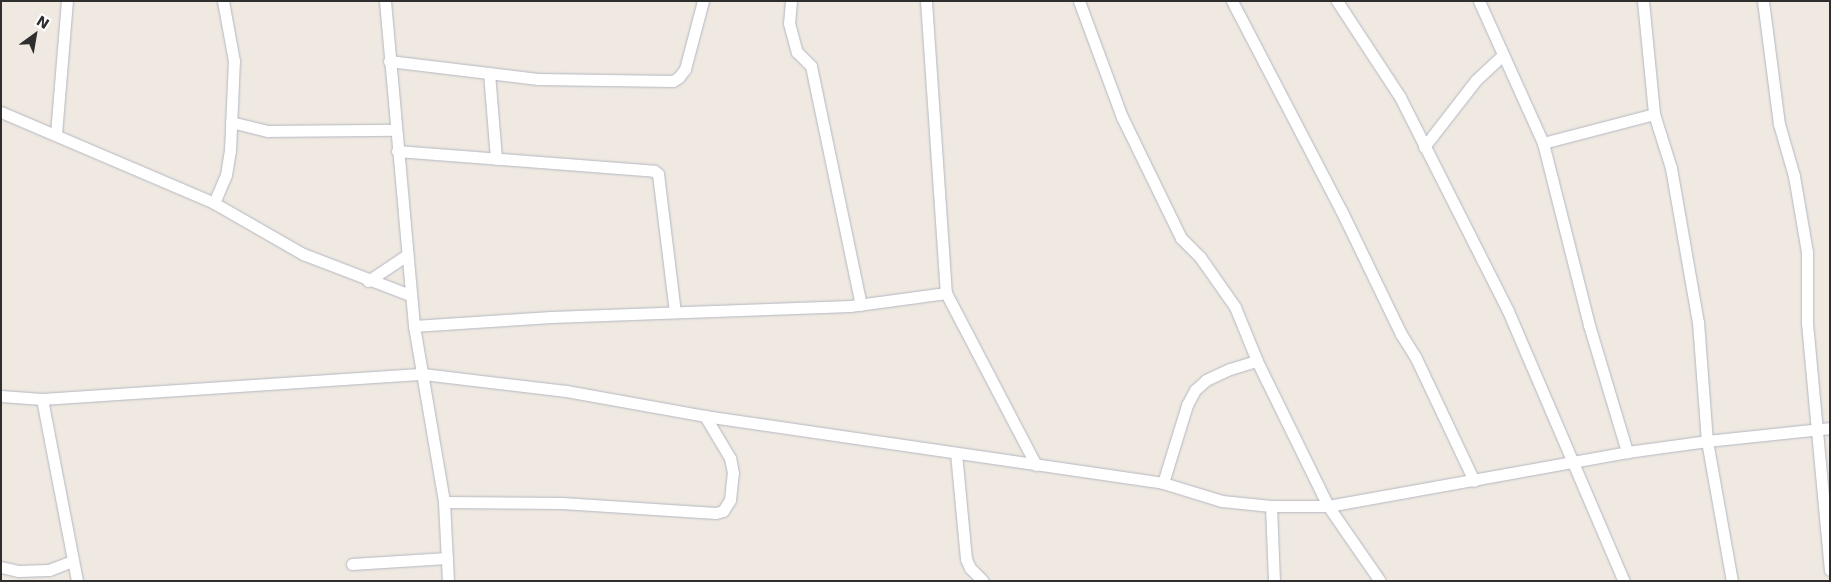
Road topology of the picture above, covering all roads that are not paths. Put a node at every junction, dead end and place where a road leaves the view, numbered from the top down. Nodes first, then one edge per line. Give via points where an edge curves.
1 (67, 1) edge
2 (223, 1) edge
3 (384, 1) edge
4 (703, 1) edge
5 (791, 1) edge
6 (926, 1) edge
7 (1079, 1) edge
8 (1232, 1) edge
9 (1337, 1) edge
10 (1479, 1) edge
11 (1643, 1) edge
12 (1763, 1) edge
13 (1503, 55) junction
14 (389, 60) junction
15 (489, 73) junction
16 (1, 112) edge
17 (1654, 114) junction
18 (231, 122) junction
19 (395, 130) junction
20 (56, 134) junction
21 (1543, 143) junction
22 (1424, 147) junction
23 (397, 151) junction
24 (496, 159) junction
25 (214, 203) junction
26 (407, 255) junction
27 (368, 280) junction
28 (946, 293) junction
29 (410, 295) junction
30 (861, 304) junction
31 (675, 312) junction
32 (414, 326) junction
33 (1257, 361) junction
34 (423, 374) junction
35 (1, 396) edge
36 (42, 399) junction
37 (705, 416) junction
38 (1824, 429) edge
39 (1707, 441) junction
40 (1626, 452) junction
41 (956, 453) junction
42 (1571, 461) junction
43 (1036, 465) junction
44 (1474, 481) junction
45 (1164, 483) junction
46 (444, 502) junction
47 (1271, 506) junction
48 (1328, 506) junction
49 (1828, 524) edge
50 (447, 558) junction
51 (73, 561) junction
52 (352, 564) dead end
53 (1, 567) edge
54 (1830, 570) edge
55 (77, 581) edge
56 (448, 581) edge
57 (983, 581) edge
58 (1274, 581) edge
59 (1380, 581) edge
60 (1624, 581) edge
61 (1732, 581) edge

1 - 20 street
2 - 18 street via 234,61
3 - 14 street
4 - 15 street via 685,69 673,81 538,79
5 - 30 street via 789,23 797,52 811,66
6 - 28 street
7 - 33 street via 1122,117 1181,238 1200,257 1235,307
8 - 44 street via 1415,356
9 - 22 street via 1400,97
10 - 13 street
11 - 17 street
12 - 38 street via 1779,124 1794,176 1807,252 1808,323
13 - 21 street
13 - 22 street via 1471,86
14 - 15 street
14 - 19 street
15 - 24 street
16 - 20 street
17 - 21 street
17 - 39 street via 1671,168 1698,322
18 - 19 street via 268,131
18 - 25 street via 228,167
19 - 23 street
20 - 25 street
21 - 40 street via 1589,325
22 - 42 street via 1508,311
23 - 24 street
23 - 26 street
24 - 31 street via 654,171 658,174
25 - 27 street via 303,254
26 - 27 street
26 - 29 street
27 - 29 street
28 - 30 street
28 - 43 street
29 - 32 street
30 - 31 street
31 - 32 street
32 - 34 street
33 - 45 street via 1206,380 1195,390 1186,406
33 - 48 street
34 - 36 street
34 - 37 street via 566,391
34 - 46 street
35 - 36 street
36 - 51 street
37 - 41 street
37 - 46 street via 730,458 733,473 730,500 723,511 562,503
38 - 39 street
38 - 49 street
39 - 40 street
39 - 61 street
40 - 42 street
41 - 43 street
41 - 57 street via 966,559
42 - 44 street
42 - 60 street
43 - 45 street
44 - 48 street
45 - 47 street via 1222,501
46 - 50 street
47 - 48 street
47 - 58 street
48 - 59 street
49 - 54 street
50 - 52 street
50 - 56 street
51 - 53 street via 50,570 18,571
51 - 55 street

